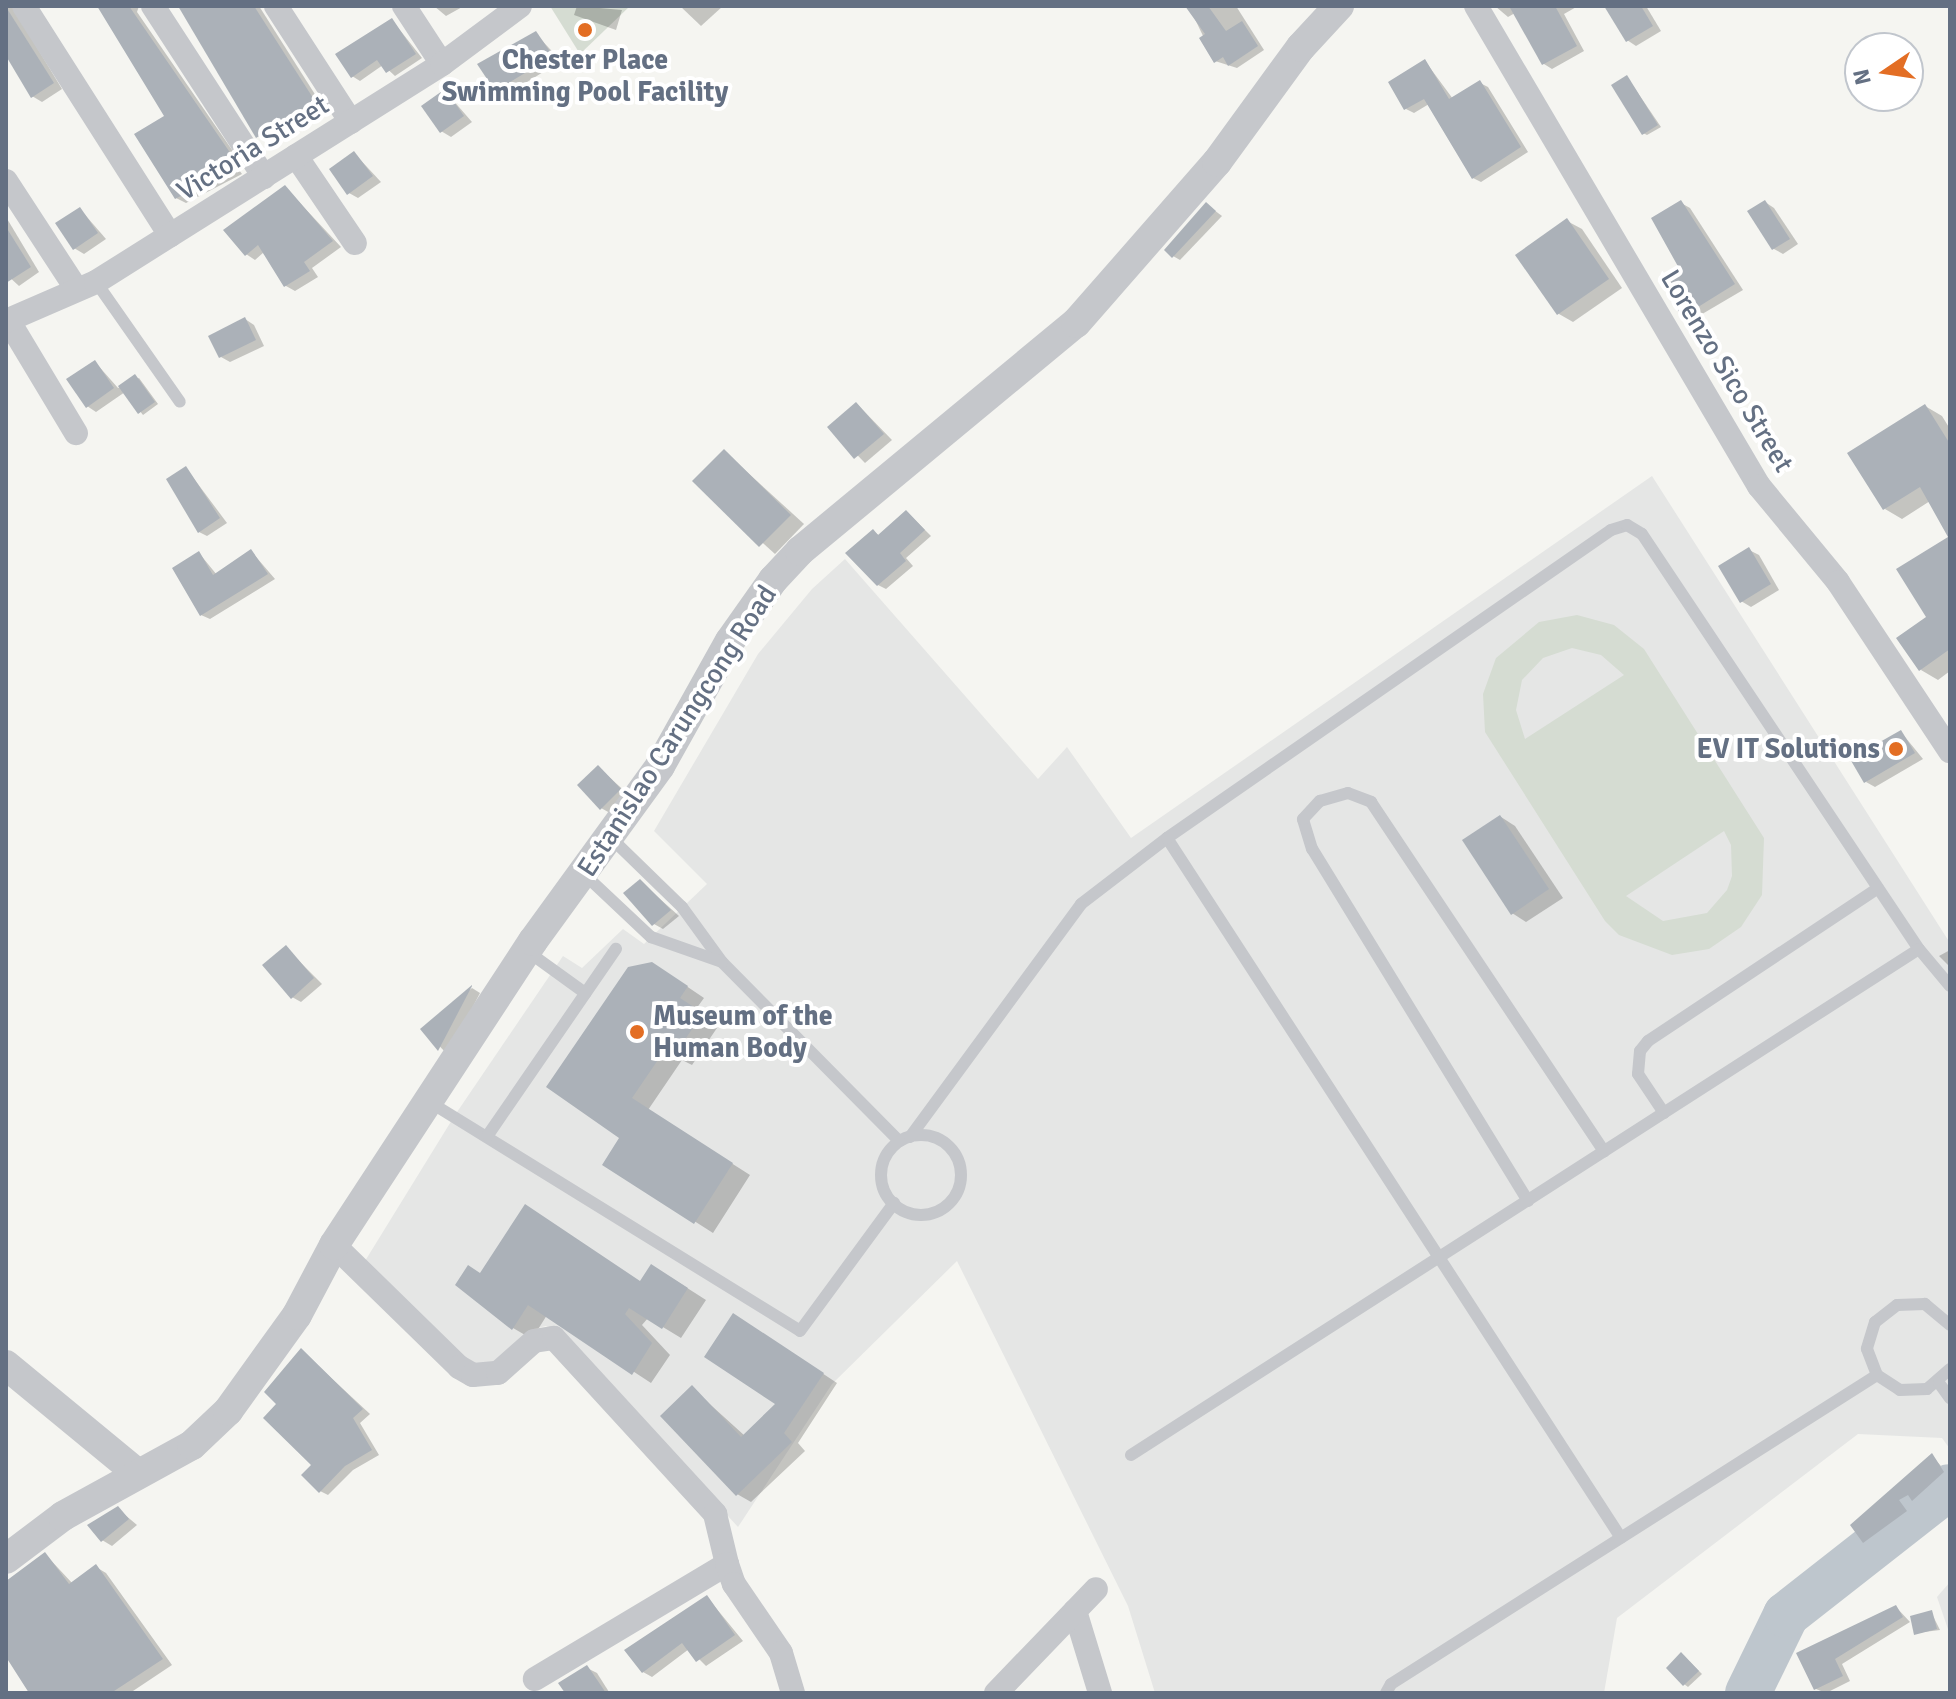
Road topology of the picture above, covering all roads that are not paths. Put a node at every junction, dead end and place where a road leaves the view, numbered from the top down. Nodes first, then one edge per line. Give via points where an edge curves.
1 (24, 6) edge
2 (153, 6) edge
3 (276, 6) edge
4 (404, 6) edge
5 (520, 6) edge
6 (1339, 6) edge
7 (1476, 6) edge
8 (442, 64) junction
9 (351, 122) junction
10 (296, 156) junction
11 (264, 177) junction
12 (6, 181) edge
13 (170, 235) junction
14 (355, 243) dead end
15 (86, 285) junction
16 (7, 321) edge
17 (180, 402) dead end
18 (76, 433) dead end
19 (1950, 751) edge
20 (611, 838) junction
21 (1167, 838) junction
22 (585, 875) junction
23 (1878, 888) junction
24 (616, 949) dead end
25 (1919, 949) junction
26 (527, 951) junction
27 (722, 962) junction
28 (1950, 986) edge
29 (585, 993) junction
30 (427, 1100) junction
31 (1664, 1113) junction
32 (488, 1135) junction
33 (904, 1139) junction
34 (1604, 1152) junction
35 (1528, 1201) junction
36 (894, 1203) junction
37 (334, 1245) junction
38 (1439, 1257) junction
39 (1950, 1325) edge
40 (6, 1365) edge
41 (1950, 1369) edge
42 (1877, 1375) junction
43 (1939, 1383) junction
44 (1950, 1398) edge
45 (1131, 1455) dead end
46 (138, 1474) junction
47 (1621, 1538) junction
48 (6, 1559) edge
49 (727, 1564) junction
50 (1096, 1589) dead end
51 (1075, 1611) junction
52 (535, 1679) dead end
53 (793, 1693) edge
54 (996, 1693) edge
55 (1100, 1693) edge
56 (1386, 1693) edge

1 - 13 street
2 - 11 street
3 - 9 street
4 - 8 street
5 - 8 street, Victoria Street
6 - 20 street, Estanislao Carungcong Road via 1301,47 1217,162 1076,323 800,551 773,580
7 - 19 street, Lorenzo Sico Street via 1759,486 1838,582
8 - 9 street, Victoria Street
9 - 10 street, Victoria Street
10 - 11 street, Victoria Street
10 - 14 street
11 - 13 street, Victoria Street
12 - 15 street
13 - 15 street, Victoria Street
15 - 16 street, Victoria Street
15 - 17 lane
16 - 18 street
20 - 22 street, Estanislao Carungcong Road
20 - 27 lane via 682,907
21 - 23 lane via 1611,530 1627,525 1642,534
21 - 33 lane via 1081,904
21 - 38 lane
22 - 26 street, Estanislao Carungcong Road
22 - 27 lane via 651,937
23 - 25 lane
23 - 31 lane via 1648,1041 1640,1051 1638,1074
24 - 29 lane
25 - 28 lane
25 - 31 lane
26 - 29 lane
26 - 30 street, Estanislao Carungcong Road
27 - 33 lane
29 - 32 lane
30 - 32 lane
30 - 37 street, Estanislao Carungcong Road
31 - 34 lane
32 - 36 lane via 800,1331
33 - 36 lane via 884,1160 882,1173
33 - 36 lane via 933,1137 953,1150 961,1174 959,1186 934,1213 909,1213
34 - 35 lane
34 - 35 lane via 1371,802 1348,793 1320,801 1303,819 1312,849
35 - 38 lane
37 - 46 street, Estanislao Carungcong Road via 297,1315 228,1411 192,1445
37 - 49 street via 473,1375 498,1373 534,1341 554,1338 715,1514
38 - 45 lane
38 - 47 lane
39 - 42 lane via 1925,1304 1911,1302 1884,1312 1869,1335 1867,1349
40 - 46 street
41 - 43 lane
42 - 43 lane via 1888,1385 1914,1392
42 - 47 lane
43 - 44 lane
46 - 48 street, Estanislao Carungcong Road via 27,1539
47 - 56 lane via 1391,1684
49 - 52 street
49 - 53 street via 734,1584 781,1653
50 - 51 street
51 - 54 street
51 - 55 street

